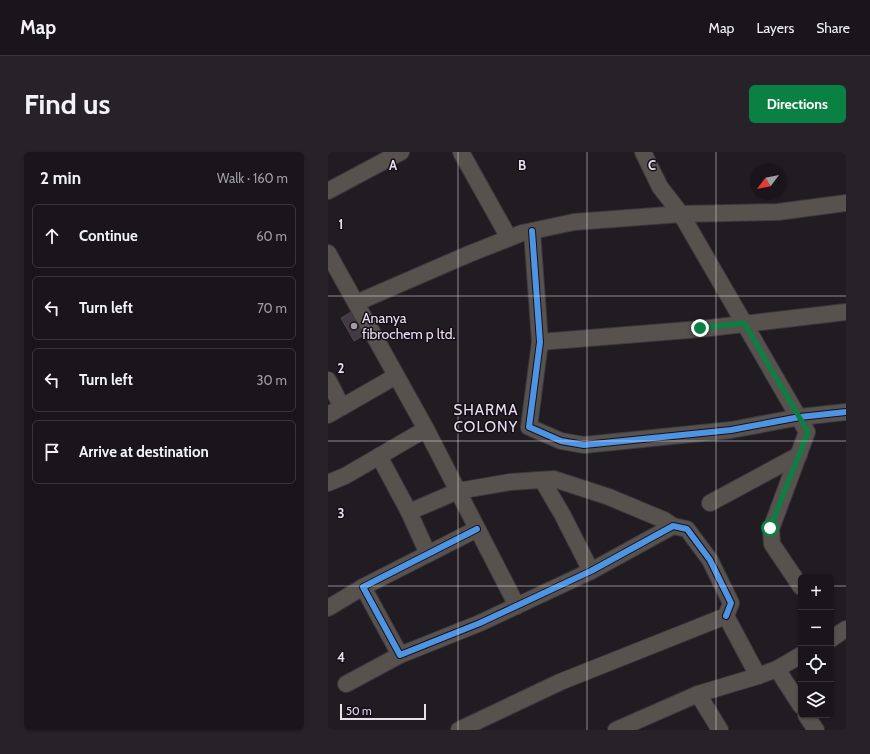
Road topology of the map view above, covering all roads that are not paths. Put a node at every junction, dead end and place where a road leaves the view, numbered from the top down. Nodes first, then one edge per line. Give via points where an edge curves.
1 (401, 152) edge
2 (461, 152) edge
3 (648, 154) edge
4 (328, 191) edge
5 (846, 203) edge
6 (681, 214) junction
7 (532, 231) junction
8 (510, 238) junction
9 (328, 253) edge
10 (356, 303) junction
11 (846, 312) edge
12 (744, 323) junction
13 (540, 342) junction
14 (396, 376) junction
15 (328, 380) edge
16 (342, 407) junction
17 (846, 412) edge
18 (328, 415) edge
19 (800, 417) junction
20 (426, 429) junction
21 (799, 455) junction
22 (379, 456) junction
23 (542, 480) junction
24 (328, 483) edge
25 (458, 491) junction
26 (710, 503) dead end
27 (409, 512) junction
28 (673, 526) junction
29 (477, 529) junction
30 (428, 554) junction
31 (591, 571) junction
32 (798, 583) edge
33 (363, 587) junction
34 (517, 606) junction
35 (328, 608) edge
36 (726, 616) junction
37 (400, 655) junction
38 (798, 658) edge
39 (777, 668) junction
40 (758, 676) junction
41 (346, 684) dead end
42 (698, 694) junction
43 (798, 701) edge
44 (808, 718) edge
45 (638, 726) edge
46 (459, 730) edge
47 (616, 730) edge
48 (720, 730) edge
49 (816, 730) edge

1 - 4 street
2 - 8 street
3 - 6 street via 660,187
5 - 6 street via 778,212
6 - 7 street via 574,222
6 - 12 street
7 - 8 street
7 - 13 street
8 - 10 street
9 - 10 street
10 - 14 street
11 - 12 street
12 - 13 street
12 - 19 street
13 - 19 street via 529,427 561,441 584,445 731,430
14 - 16 street
14 - 20 street
15 - 16 street
16 - 18 street
17 - 19 street
19 - 21 street via 808,432
20 - 22 street
20 - 25 street
21 - 26 street
21 - 32 street via 770,528 772,544
22 - 24 street
22 - 27 street
23 - 25 street via 510,482
23 - 28 street via 554,479 609,497
23 - 31 street
25 - 27 street
25 - 29 street
27 - 30 street
28 - 31 street
28 - 36 street via 687,529 710,560 731,603
29 - 30 street
29 - 34 street
30 - 33 street
31 - 34 street
33 - 35 street
33 - 37 street
34 - 37 street
36 - 40 street
36 - 46 street via 560,682
37 - 41 street
38 - 39 street
39 - 40 street
39 - 43 street
40 - 42 street
42 - 45 street
42 - 48 street
44 - 49 street
45 - 47 street

